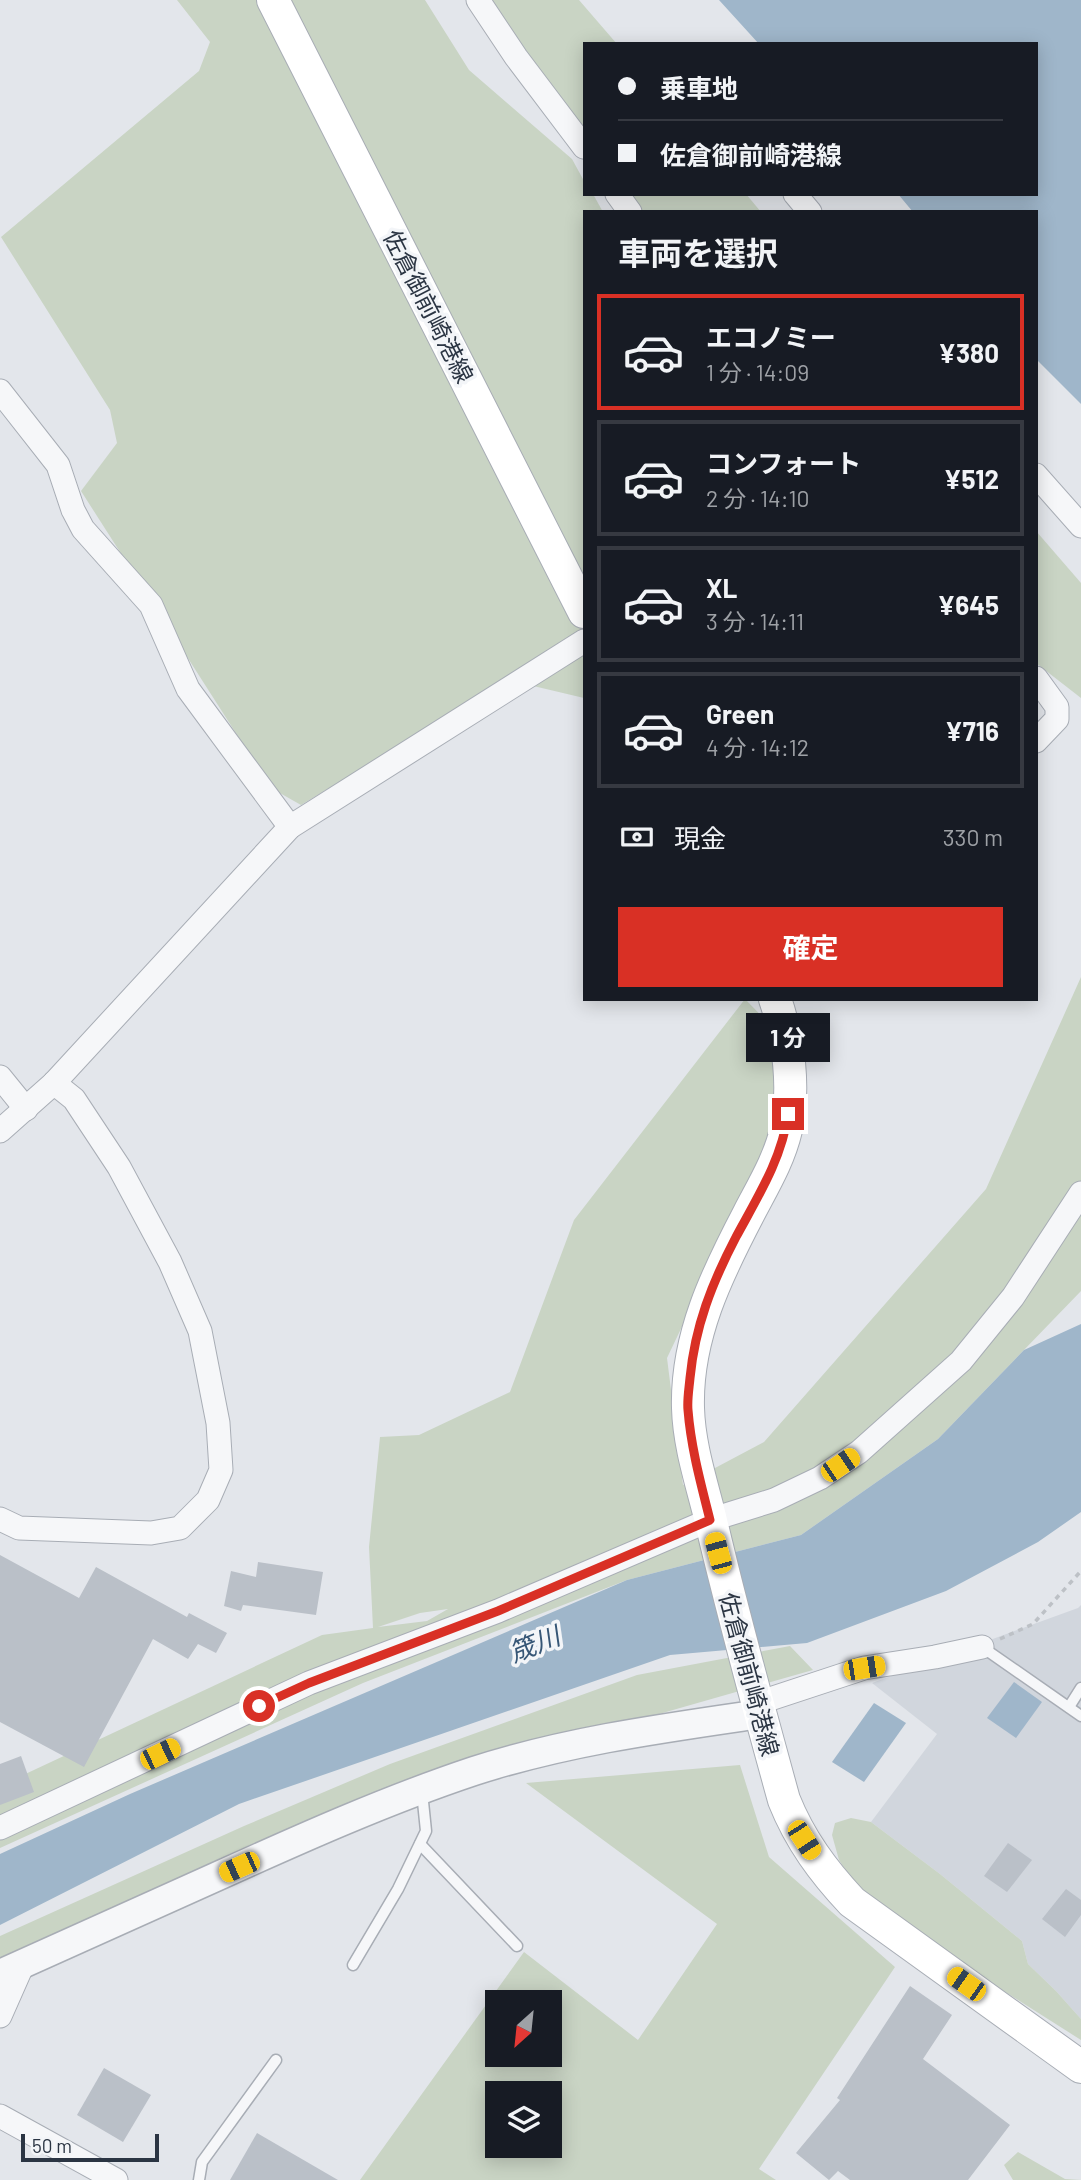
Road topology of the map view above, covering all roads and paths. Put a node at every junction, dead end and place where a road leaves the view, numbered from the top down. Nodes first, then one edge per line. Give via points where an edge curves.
1 (273, 0) edge
2 (478, 0) edge
3 (583, 146) edge
4 (797, 196) edge
5 (808, 210) edge
6 (0, 391) edge
7 (1038, 477) edge
8 (1081, 526) edge
9 (583, 610) edge
10 (583, 642) edge
11 (1038, 681) edge
12 (1038, 739) edge
13 (290, 827) junction
14 (776, 1001) edge
15 (0, 1077) edge
16 (54, 1083) junction
17 (26, 1109) junction
18 (0, 1131) edge
19 (1081, 1193) edge
20 (0, 1519) edge
21 (711, 1524) junction
22 (1081, 1571) edge
23 (982, 1647) junction
24 (1081, 1688) edge
25 (1069, 1707) junction
26 (759, 1709) junction
27 (1081, 1716) edge
28 (422, 1790) junction
29 (0, 1828) edge
30 (420, 1844) junction
31 (517, 1946) dead end
32 (353, 1965) dead end
33 (11, 1969) edge
34 (0, 2016) edge
35 (276, 2060) dead end
36 (1081, 2067) edge
37 (0, 2116) edge
38 (116, 2180) edge
39 (199, 2180) edge

1 - 9 main road, 佐倉御前崎港線
2 - 3 street
4 - 5 street
6 - 13 street via 58,465 83,529 151,605 188,689
7 - 8 street
10 - 13 street
11 - 12 street via 1057,707 1057,719
13 - 16 street
14 - 21 main road, 佐倉御前崎港線 via 788,1058 786,1130 774,1166 720,1268 700,1318 691,1363 688,1408
15 - 17 street
16 - 17 street
16 - 20 street via 74,1099 119,1167 170,1262 200,1331 218,1423 221,1470 208,1500 180,1528 152,1533 19,1528
17 - 18 street
19 - 21 street via 1013,1297 961,1362 868,1444 820,1478
21 - 26 main road, 佐倉御前崎港線
21 - 29 street via 309,1683
22 - 23 path via 1033,1624
23 - 25 lane
23 - 26 street via 864,1668
24 - 25 lane
25 - 27 lane
26 - 28 street via 568,1745
26 - 36 main road, 佐倉御前崎港線 via 795,1827 831,1880 884,1927
28 - 30 lane via 426,1831
28 - 33 street
30 - 31 lane
30 - 32 lane
33 - 34 street
35 - 39 lane via 202,2162
37 - 38 street

